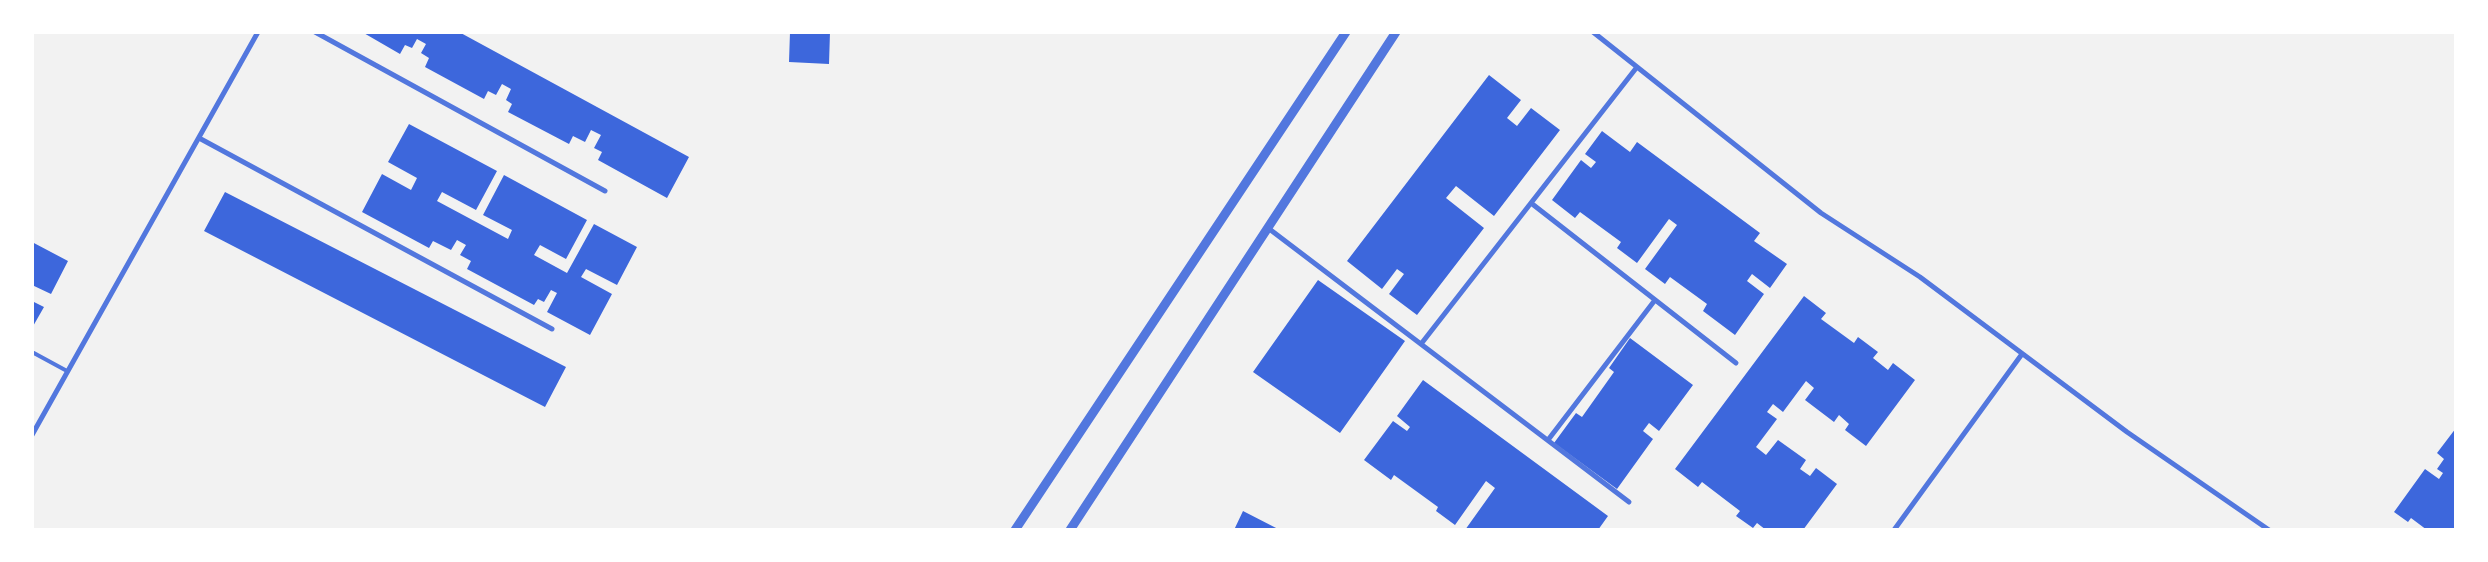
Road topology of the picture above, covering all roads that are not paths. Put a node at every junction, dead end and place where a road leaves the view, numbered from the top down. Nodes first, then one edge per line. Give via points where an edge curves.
1 (258, 32) edge
2 (315, 32) edge
3 (1346, 32) edge
4 (1396, 32) edge
5 (1594, 32) edge
6 (1637, 67) junction
7 (199, 138) junction
8 (605, 191) dead end
9 (1531, 203) junction
10 (1268, 228) junction
11 (1655, 300) junction
12 (552, 329) dead end
13 (1421, 344) junction
14 (32, 352) edge
15 (2022, 354) junction
16 (1736, 363) dead end
17 (67, 371) junction
18 (32, 435) edge
19 (1548, 440) junction
20 (1629, 502) dead end
21 (1015, 530) edge
22 (1070, 530) edge
23 (1894, 530) edge
24 (2269, 530) edge

1 - 7 street
2 - 8 street
3 - 21 street
4 - 10 street
5 - 6 street
6 - 9 street
6 - 15 street via 1821,213 1920,277
7 - 12 street
7 - 17 street
9 - 11 street
9 - 13 street
10 - 13 street
10 - 22 street
11 - 16 street
11 - 19 street
13 - 19 street
14 - 17 lane
15 - 23 street
15 - 24 street via 2127,432
17 - 18 street
19 - 20 street

